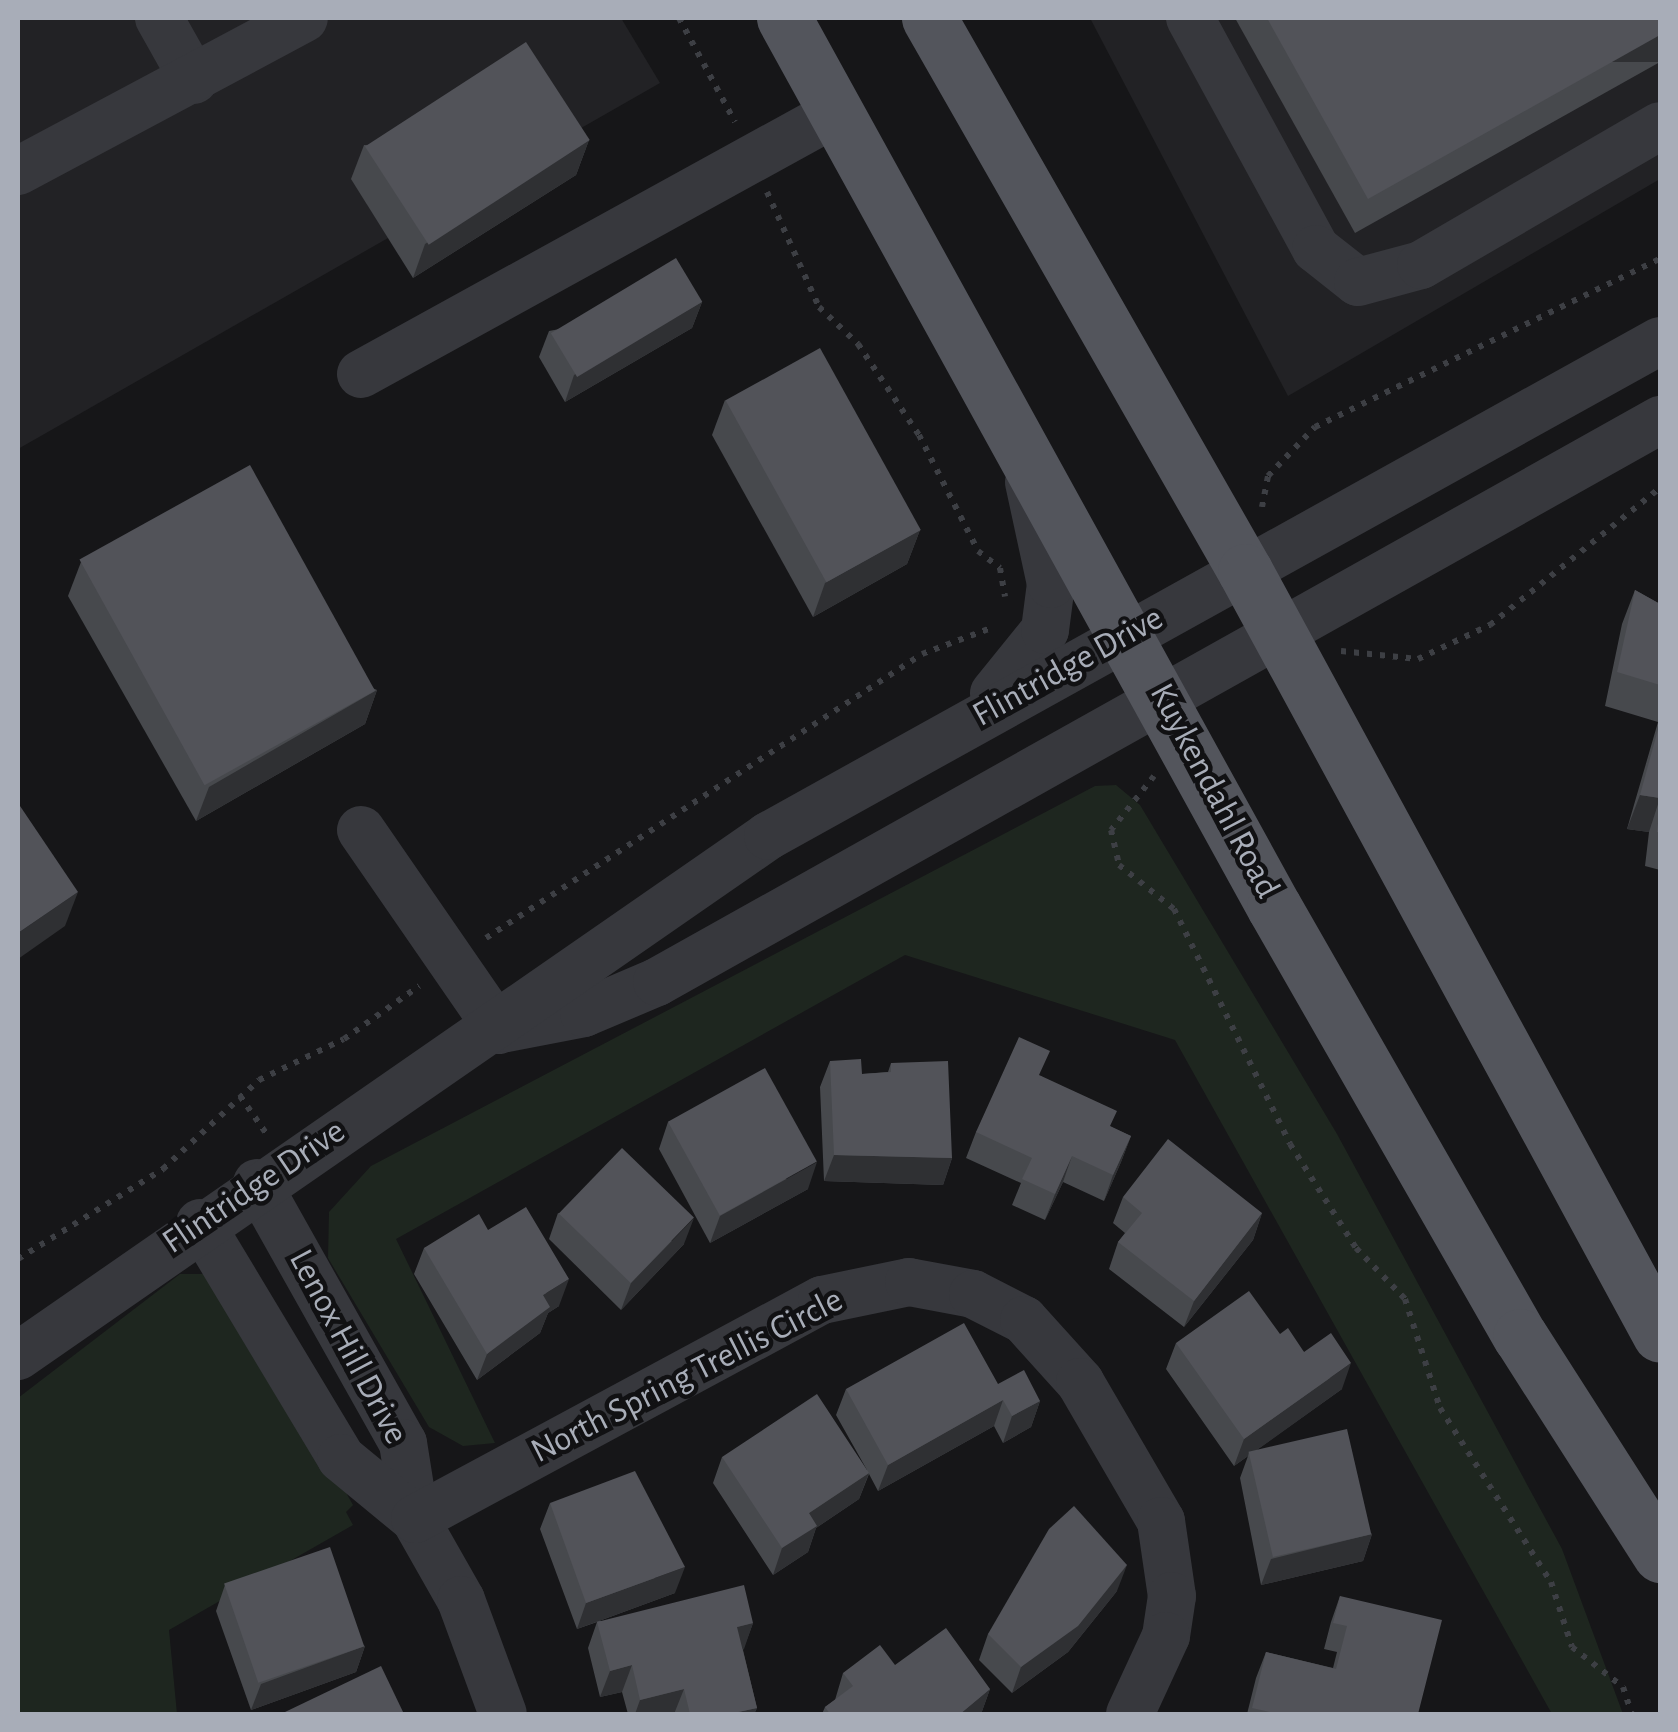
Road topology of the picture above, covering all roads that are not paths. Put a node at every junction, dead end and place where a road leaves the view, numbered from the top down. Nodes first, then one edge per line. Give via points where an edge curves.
1 (159, 18) edge
2 (304, 18) edge
3 (784, 18) edge
4 (930, 18) edge
5 (1190, 18) edge
6 (194, 80) junction
7 (837, 112) junction
8 (1660, 126) edge
9 (18, 171) edge
10 (1660, 341) edge
11 (361, 374) dead end
12 (1660, 420) edge
13 (1013, 426) junction
14 (1246, 571) junction
15 (1298, 626) junction
16 (1130, 632) junction
17 (1142, 710) junction
18 (951, 732) junction
19 (361, 830) dead end
20 (499, 1030) junction
21 (258, 1183) junction
22 (200, 1223) junction
23 (1660, 1336) edge
24 (18, 1356) edge
25 (415, 1519) junction
26 (1660, 1555) edge
27 (503, 1714) edge
28 (1130, 1714) edge

1 - 6 street
2 - 6 street
3 - 7 main road, Kuykendahl Road
4 - 14 main road
5 - 8 street via 1316,249 1358,282 1421,264
6 - 9 street
7 - 11 street
7 - 13 main road, Kuykendahl Road
10 - 14 street, Flintridge Drive
12 - 15 street, Flintridge Drive
13 - 16 main road, Kuykendahl Road
13 - 18 street via 1050,584 1045,630 1028,662
14 - 15 main road
14 - 16 street, Flintridge Drive
15 - 17 street, Flintridge Drive
15 - 23 main road
16 - 17 main road, Kuykendahl Road
16 - 18 street, Flintridge Drive
17 - 20 street, Flintridge Drive via 657,982 584,1013
17 - 26 main road, Kuykendahl Road
18 - 20 street, Flintridge Drive via 768,836
19 - 20 street
20 - 21 street, Flintridge Drive
21 - 22 street, Flintridge Drive
21 - 25 street, Lenox Hill Drive via 402,1443
22 - 24 street, Flintridge Drive
22 - 25 street, Lenox Hill Drive via 342,1458
25 - 27 street, Lenox Hill Drive via 460,1600
25 - 28 street, North Spring Trellis Circle via 822,1300 909,1282 974,1294 1024,1320 1080,1382 1161,1521 1172,1596 1166,1636

